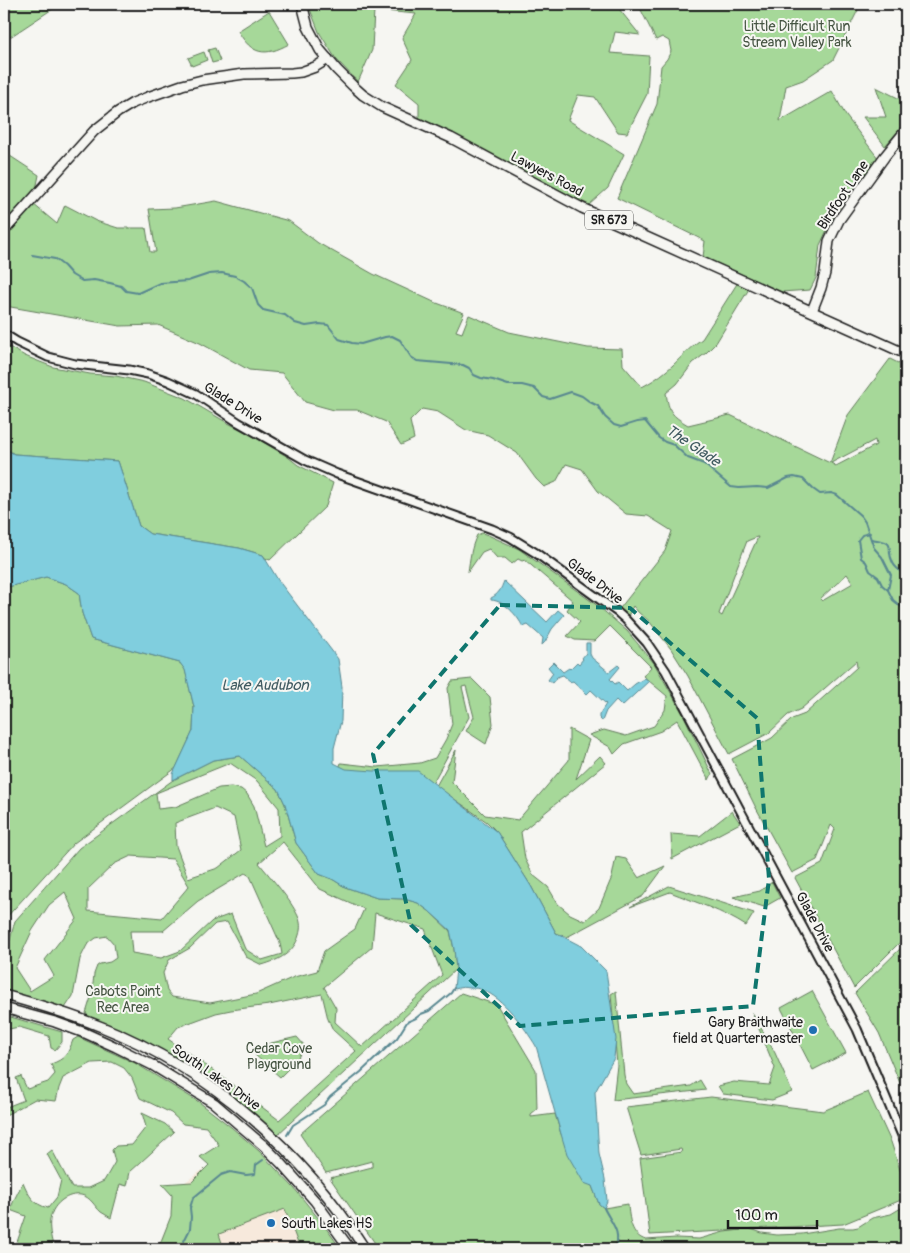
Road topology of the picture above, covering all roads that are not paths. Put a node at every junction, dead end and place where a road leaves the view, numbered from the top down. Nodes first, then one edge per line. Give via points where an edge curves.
1 (302, 4) edge
2 (328, 59) junction
3 (906, 130) edge
4 (4, 231) edge
5 (812, 311) junction
6 (4, 334) edge
7 (906, 354) edge
8 (4, 995) edge
9 (4, 1008) edge
10 (906, 1145) edge
11 (350, 1249) edge
12 (365, 1249) edge

1 - 2 main road, Lawyers Road / SR 673 via 311,33
2 - 4 main road via 292,74 244,74 202,80 133,103 94,131
2 - 5 main road, Lawyers Road / SR 673 via 353,86 382,107 451,138 582,208
3 - 5 main road, Birdfoot Lane via 833,230 825,273
5 - 7 main road, Lawyers Road / SR 673
6 - 10 street, Glade Drive via 48,357 75,364 129,370 168,381 196,394 305,460 492,529 536,553 626,620 666,671 794,910 857,1029
8 - 12 main road, South Lakes Drive via 103,1027 142,1045 201,1080 252,1119 307,1172
9 - 11 main road, South Lakes Drive via 103,1040 214,1103 281,1163 315,1201

